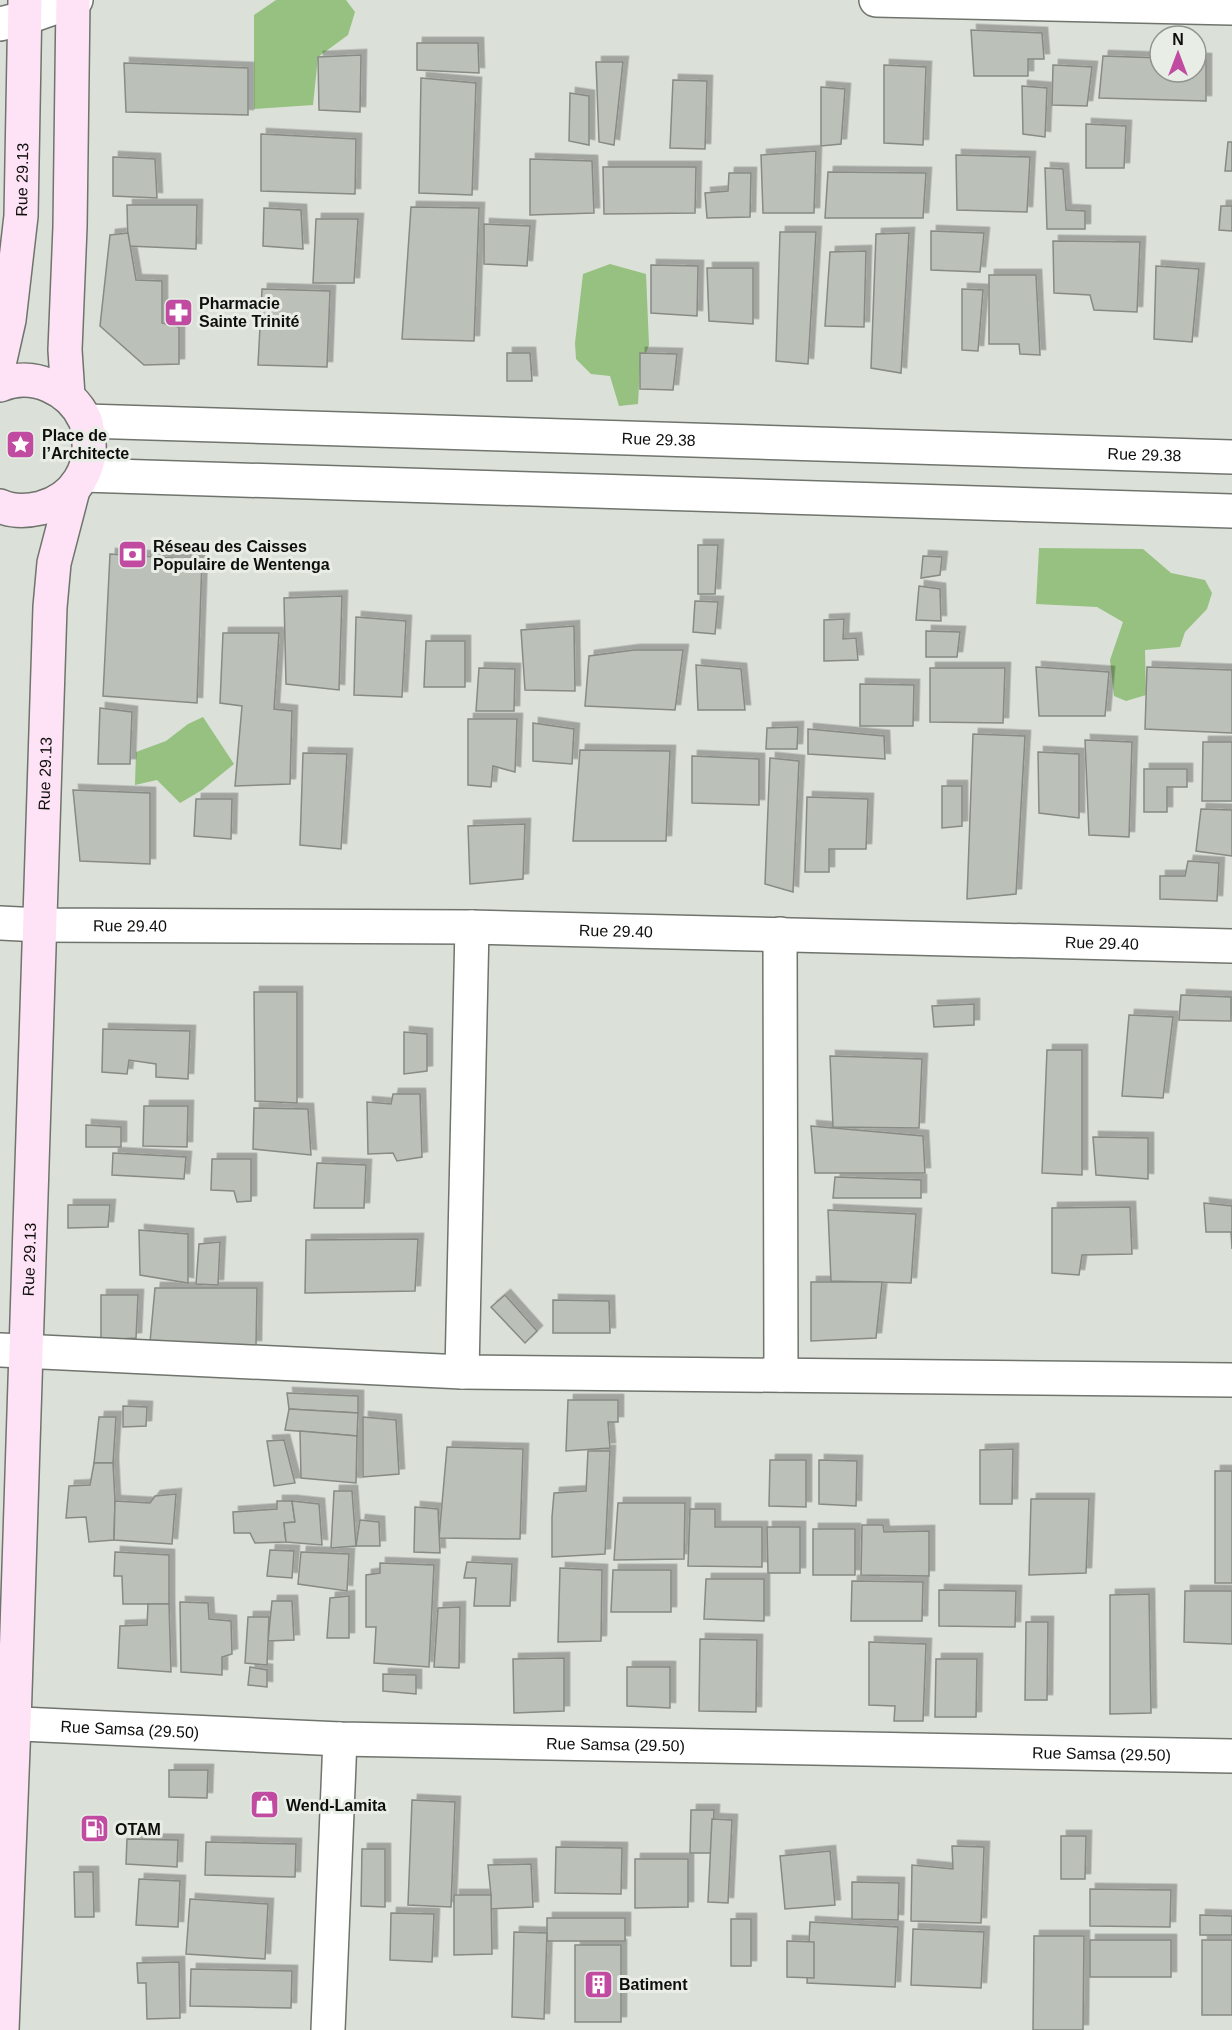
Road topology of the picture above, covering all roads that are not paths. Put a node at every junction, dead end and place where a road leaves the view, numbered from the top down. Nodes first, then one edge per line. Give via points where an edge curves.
1 (74, 0) edge
2 (876, 0) edge
3 (1021, 1) edge
4 (1232, 8) edge
5 (16, 14) edge
6 (0, 360) edge
7 (0, 385) edge
8 (77, 409) junction
9 (1232, 457) edge
10 (78, 483) junction
11 (0, 506) edge
12 (1232, 511) edge
13 (0, 922) edge
14 (40, 925) junction
15 (472, 927) junction
16 (780, 934) junction
17 (1232, 946) edge
18 (13, 1350) edge
19 (462, 1372) junction
20 (781, 1375) junction
21 (1232, 1380) edge
22 (7, 1723) edge
23 (340, 1739) junction
24 (1232, 1756) edge
25 (2, 2030) edge
26 (328, 2030) edge

1 - 5 street
1 - 8 main road, Rue 29.13 via 65,350
2 - 3 street
3 - 4 street
5 - 6 main road, Rue 29.13 via 21,216 9,320
7 - 8 main road via 30,380 50,385
8 - 9 street, Rue 29.38
8 - 10 main road, Rue 29.13 via 91,448
10 - 11 main road via 53,505 28,511
10 - 12 street
10 - 14 main road, Rue 29.13 via 54,563 50,607
13 - 14 street, Rue 29.40
14 - 15 street, Rue 29.40
14 - 18 main road, Rue 29.13
15 - 16 street, Rue 29.40
15 - 19 street
16 - 17 street, Rue 29.40
16 - 20 street
18 - 19 street
18 - 22 main road, Rue 29.13
19 - 20 street
20 - 21 street
22 - 23 street, Rue Samsa (29.50)
22 - 25 main road, Rue 29.13
23 - 24 street, Rue Samsa (29.50)
23 - 26 street

